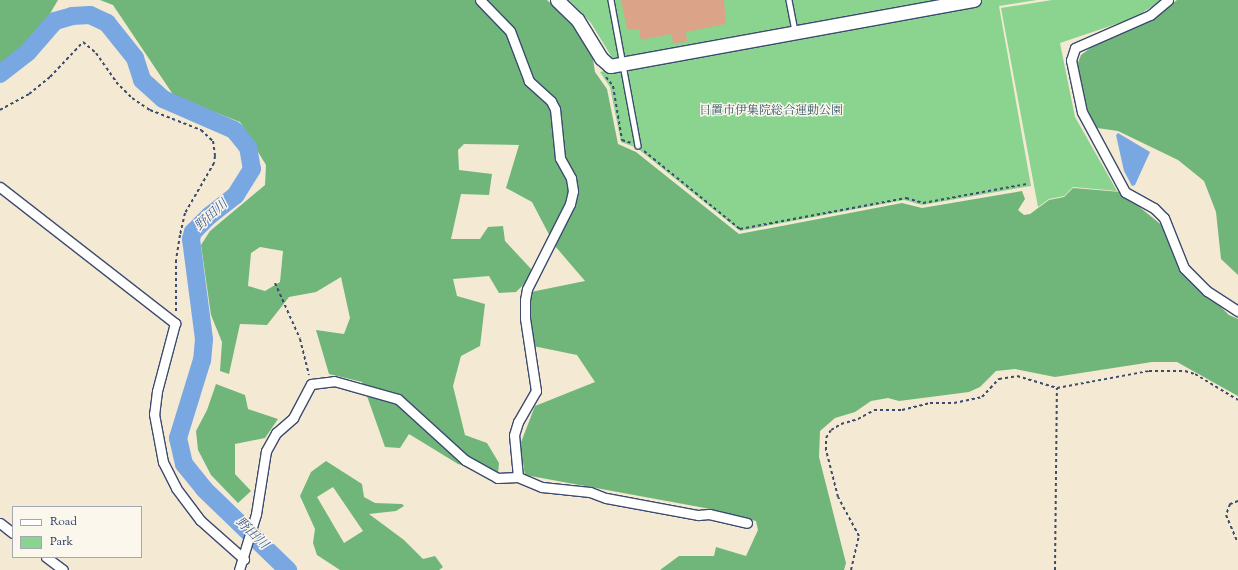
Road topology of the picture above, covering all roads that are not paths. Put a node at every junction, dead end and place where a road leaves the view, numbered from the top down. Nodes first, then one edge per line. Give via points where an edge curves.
1 (480, 0) edge
2 (556, 0) edge
3 (611, 0) edge
4 (789, 0) edge
5 (974, 0) edge
6 (1168, 0) edge
7 (795, 32) junction
8 (623, 64) junction
9 (638, 146) road end
10 (0, 187) edge
11 (1238, 311) edge
12 (518, 477) junction
13 (0, 523) edge
14 (747, 523) dead end
15 (12, 532) edge
16 (245, 554) junction
17 (47, 558) edge
18 (63, 570) edge
19 (240, 570) edge

1 - 12 street via 510,31 529,81 538,93 551,101 560,158 571,178 573,191 570,204 527,289 525,318 536,391 518,422 514,435
2 - 8 street via 577,19 608,65
3 - 8 lane
4 - 7 lane
5 - 7 street
6 - 11 street via 1150,15 1075,48 1071,60 1082,112 1125,192 1154,208 1164,218 1184,268 1207,291
7 - 8 street
8 - 9 lane
10 - 16 street via 176,323 157,391 154,414 163,462 176,488 200,520
12 - 14 street via 542,488 590,492 606,498 698,515 709,514
12 - 16 street via 497,478 465,460 398,398 334,381 311,384 293,418 276,433 266,451 256,514
13 - 15 street
16 - 19 street
17 - 18 street

